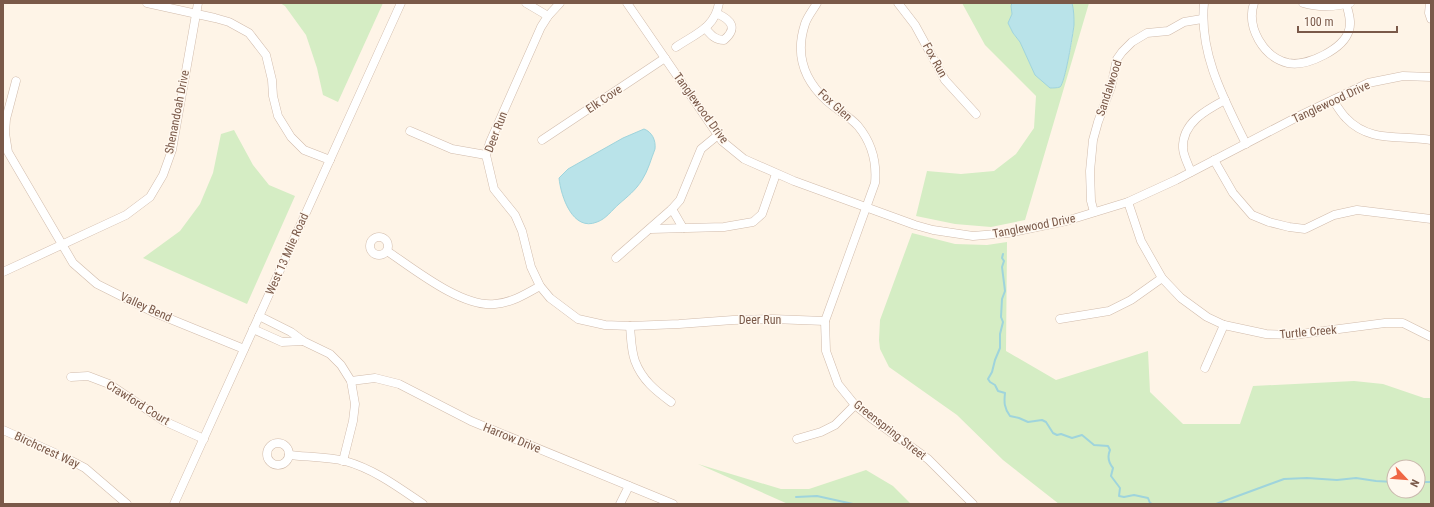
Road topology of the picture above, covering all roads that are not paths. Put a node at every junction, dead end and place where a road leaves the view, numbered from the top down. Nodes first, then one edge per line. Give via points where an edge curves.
1 (147, 3) edge
2 (198, 3) edge
3 (401, 3) edge
4 (526, 3) edge
5 (560, 3) edge
6 (627, 3) edge
7 (720, 3) edge
8 (816, 3) edge
9 (898, 3) edge
10 (1204, 3) edge
11 (1254, 3) edge
12 (1303, 3) edge
13 (1348, 3) edge
14 (1430, 3) edge
15 (196, 14) junction
16 (718, 14) junction
17 (548, 16) junction
18 (1202, 19) junction
19 (1431, 19) edge
20 (705, 28) junction
21 (676, 47) dead end
22 (665, 58) junction
23 (1431, 77) edge
24 (16, 81) dead end
25 (1225, 100) junction
26 (1332, 100) junction
27 (976, 114) dead end
28 (410, 131) dead end
29 (718, 135) junction
30 (542, 140) dead end
31 (1431, 140) edge
32 (1246, 144) junction
33 (486, 155) junction
34 (330, 160) junction
35 (1214, 160) junction
36 (1191, 172) junction
37 (776, 174) junction
38 (1128, 202) junction
39 (866, 207) junction
40 (672, 209) junction
41 (1094, 212) junction
42 (1431, 219) edge
43 (683, 228) junction
44 (651, 229) junction
45 (63, 245) junction
46 (387, 251) dead end
47 (616, 258) dead end
48 (3, 272) edge
49 (1162, 278) junction
50 (540, 286) junction
51 (259, 316) junction
52 (1060, 319) dead end
53 (825, 321) junction
54 (1224, 325) junction
55 (630, 326) junction
56 (253, 329) junction
57 (1431, 337) edge
58 (303, 341) junction
59 (244, 349) junction
60 (1205, 368) dead end
61 (71, 377) dead end
62 (351, 381) junction
63 (672, 402) dead end
64 (855, 405) junction
65 (3, 430) edge
66 (797, 438) dead end
67 (204, 439) junction
68 (289, 455) dead end
69 (343, 461) junction
70 (630, 486) junction
71 (127, 504) edge
72 (174, 504) edge
73 (423, 504) edge
74 (620, 504) edge
75 (673, 504) edge
76 (973, 504) edge

1 - 15 street
2 - 15 street, Shenandoah Drive
3 - 34 street, West 13 Mile Road
4 - 17 street
5 - 17 street, Deer Run
6 - 22 street, Tanglewood Drive
7 - 16 street
8 - 39 street, Fox Glen via 805,23 800,53 807,78 827,101 858,126 871,148 876,168 875,183
9 - 27 street, Fox Run via 915,25 945,80
10 - 18 street
11 - 13 street via 1252,23 1259,41 1266,51 1288,63 1318,58 1342,44 1349,31
12 - 13 street via 1325,7
14 - 19 street
15 - 34 street via 229,22 249,33 266,55 278,116 291,137 304,150
15 - 45 street, Shenandoah Drive via 172,150 163,175 150,197 126,215
16 - 20 street
16 - 20 street via 730,21 732,26 728,37 718,40
17 - 33 street, Deer Run
18 - 25 street via 1213,73
18 - 41 street, Sandalwood via 1184,22 1168,31 1147,33 1132,42 1117,59 1111,87 1093,140 1090,171
20 - 21 street
22 - 29 street, Tanglewood Drive
22 - 30 street, Elk Cove
23 - 26 street, Tanglewood Drive via 1404,76 1386,79
24 - 45 street, Valley Bend via 6,119 8,152
25 - 32 street
25 - 36 street via 1205,111 1185,133 1183,149
26 - 31 street via 1345,118 1368,133 1387,138
26 - 32 street, Tanglewood Drive
28 - 33 street via 452,149
29 - 37 street, Tanglewood Drive via 744,159
29 - 40 street via 701,149 680,200
32 - 35 street, Tanglewood Drive
33 - 50 street, Deer Run via 494,189 515,215 531,267
34 - 51 street, West 13 Mile Road
35 - 36 street, Tanglewood Drive
35 - 42 street via 1233,193 1252,215 1269,222 1305,229 1334,215 1357,210
36 - 38 street, Tanglewood Drive
37 - 39 street, Tanglewood Drive
37 - 43 street via 762,214 753,222 724,227
38 - 41 street, Tanglewood Drive
38 - 49 street, Turtle Creek via 1141,241
39 - 41 street, Tanglewood Drive via 933,230 973,236 1008,233
39 - 53 street, Greenspring Street
40 - 43 street
40 - 44 street
43 - 44 street
44 - 47 street
45 - 48 street, Shenandoah Drive
45 - 59 street, Valley Bend via 73,263 97,284 153,312
46 - 50 street via 466,300 495,304 518,298
49 - 52 street via 1132,300 1109,311
49 - 54 street, Turtle Creek via 1181,298 1207,317
50 - 55 street, Deer Run via 550,298 578,319 605,325
51 - 56 street, West 13 Mile Road
51 - 58 street
53 - 55 street, Deer Run via 733,320
53 - 64 street, Greenspring Street via 826,351 838,384
54 - 57 street, Turtle Creek via 1266,334 1293,335 1403,323
54 - 60 street
55 - 63 street via 634,360 653,389
56 - 58 street via 282,342
56 - 59 street, West 13 Mile Road
58 - 62 street via 330,354
59 - 67 street, West 13 Mile Road
61 - 67 street, Crawford Court via 88,376 109,384 164,421
62 - 69 street via 353,420
62 - 70 street, Harrow Drive via 375,378 399,384 471,421
64 - 66 street via 835,424 821,432
64 - 76 street, Greenspring Street via 928,459
65 - 71 street, Birchcrest Way via 85,468
67 - 72 street, West 13 Mile Road
68 - 69 street
69 - 73 street via 363,467 386,479
70 - 74 street
70 - 75 street, Harrow Drive

